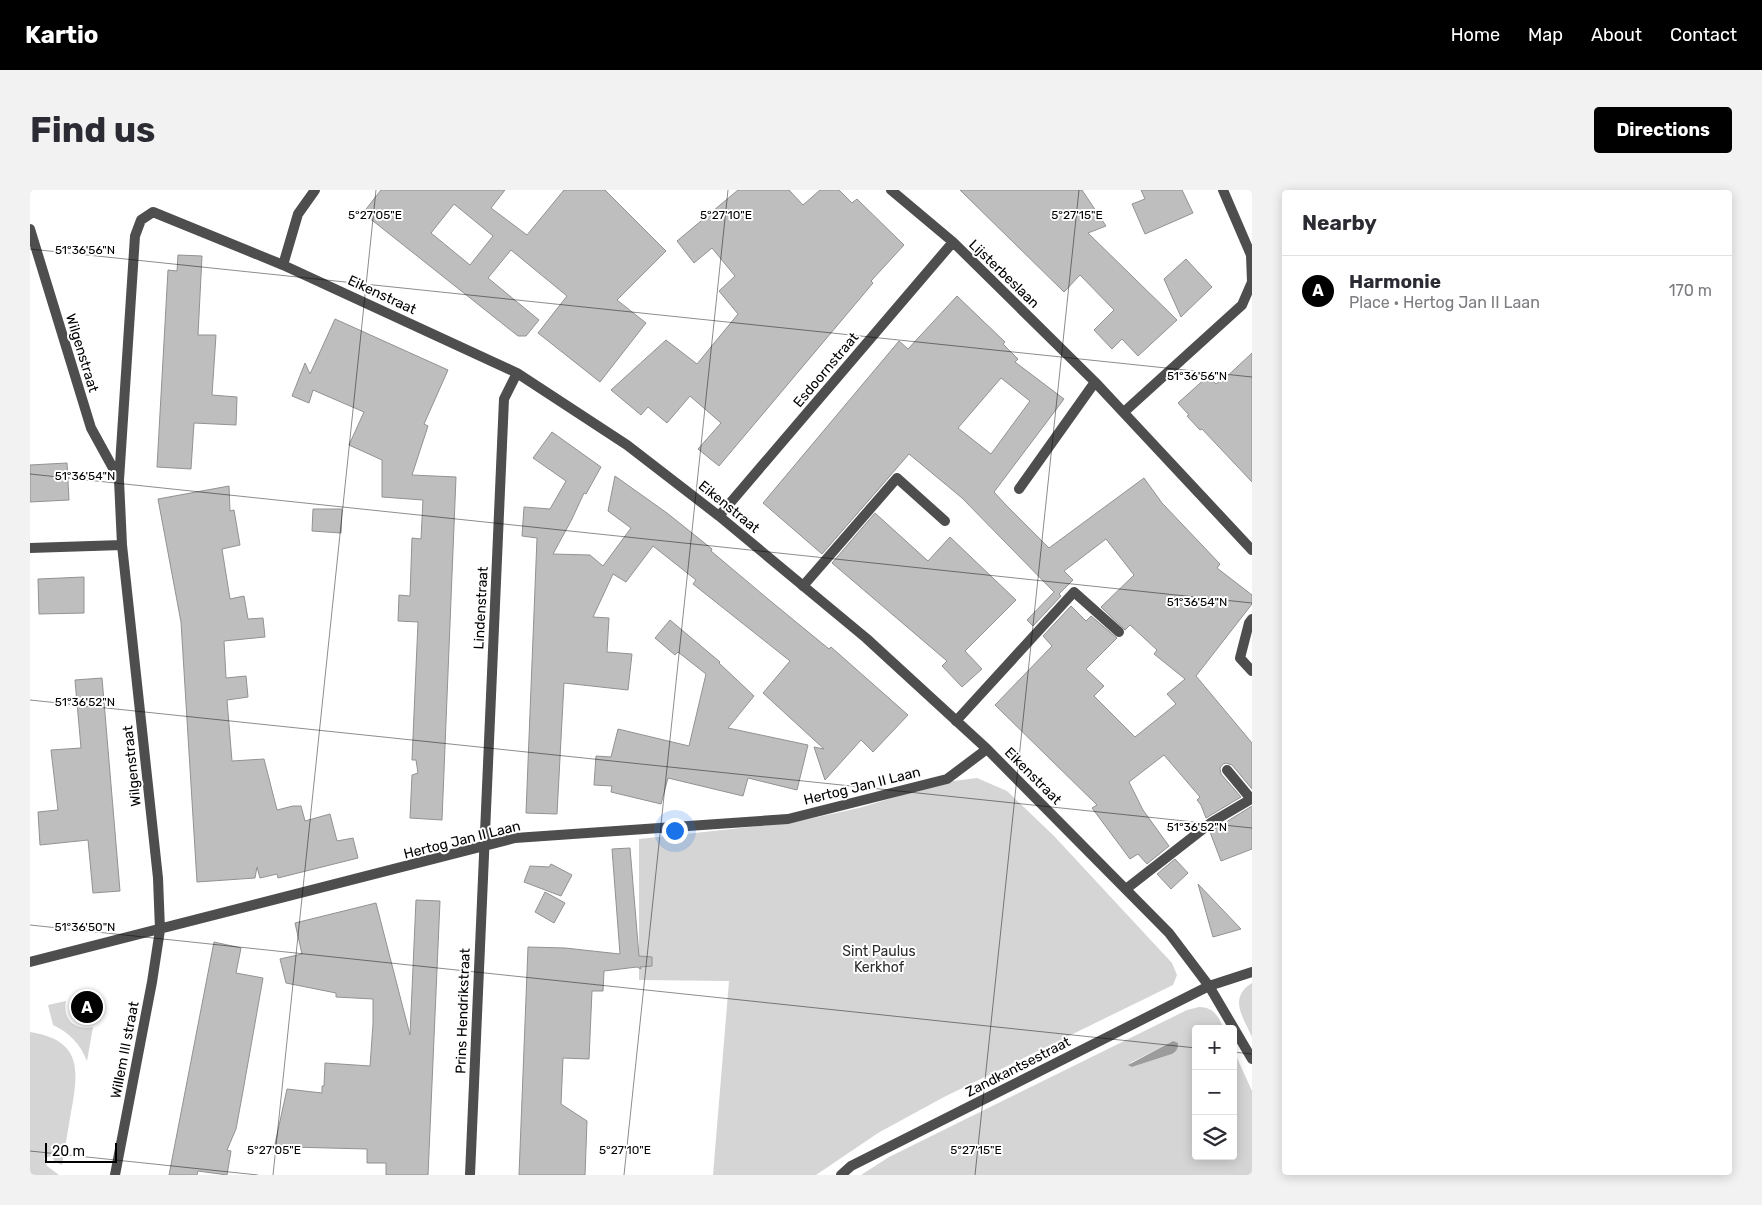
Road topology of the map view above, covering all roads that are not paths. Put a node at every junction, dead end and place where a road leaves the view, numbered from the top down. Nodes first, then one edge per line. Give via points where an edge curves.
1 (315, 190) edge
2 (891, 190) edge
3 (1223, 190) edge
4 (30, 229) edge
5 (135, 236) joint
6 (953, 242) junction
7 (283, 264) junction
8 (517, 373) junction
9 (1095, 382) junction
10 (1124, 412) junction
11 (119, 480) junction
12 (1019, 489) dead end
13 (719, 516) junction
14 (945, 520) dead end
15 (122, 545) junction
16 (30, 548) edge
17 (1252, 550) edge
18 (803, 586) junction
19 (1252, 619) edge
20 (1119, 632) dead end
21 (1252, 671) edge
22 (956, 721) junction
23 (987, 749) junction
24 (1227, 770) dead end
25 (484, 847) junction
26 (1126, 890) junction
27 (160, 930) junction
28 (30, 962) edge
29 (1252, 972) edge
30 (1209, 986) junction
31 (1252, 1059) edge
32 (115, 1175) edge
33 (470, 1175) edge
34 (841, 1175) edge

1 - 7 street via 298,214
2 - 6 street, Lijsterbeslaan
3 - 10 street via 1251,255 1252,282 1242,305
4 - 11 street, Wilgenstraat via 91,428
5 - 7 street, Eikenstraat via 141,220 153,212
5 - 11 street, Wilgenstraat
6 - 9 street, Lijsterbeslaan
6 - 13 street, Esdoornstraat
7 - 8 street, Eikenstraat
8 - 13 street, Eikenstraat via 627,445
8 - 25 street, Lindenstraat via 504,399
9 - 10 street, Lijsterbeslaan
9 - 12 street
10 - 17 street, Lijsterbeslaan
11 - 15 street, Wilgenstraat
13 - 18 street, Eikenstraat
14 - 18 street via 897,478
15 - 16 street
15 - 27 street, Wilgenstraat via 158,878
18 - 22 street, Eikenstraat via 866,638
19 - 21 street via 1240,658
20 - 22 street via 1074,592
22 - 23 street, Eikenstraat
23 - 25 street, Hertog Jan II Laan via 947,779 788,819 515,838
23 - 26 street, Eikenstraat
24 - 26 street via 1251,799 1212,822
25 - 27 street, Hertog Jan II Laan
25 - 33 street, Prins Hendrikstraat
26 - 30 street, Eikenstraat via 1169,933
27 - 28 street, Hertog Jan II Laan
27 - 32 street, Willem III straat
29 - 30 street, Zandkantsestraat
30 - 31 street
30 - 34 street, Zandkantsestraat via 850,1166

